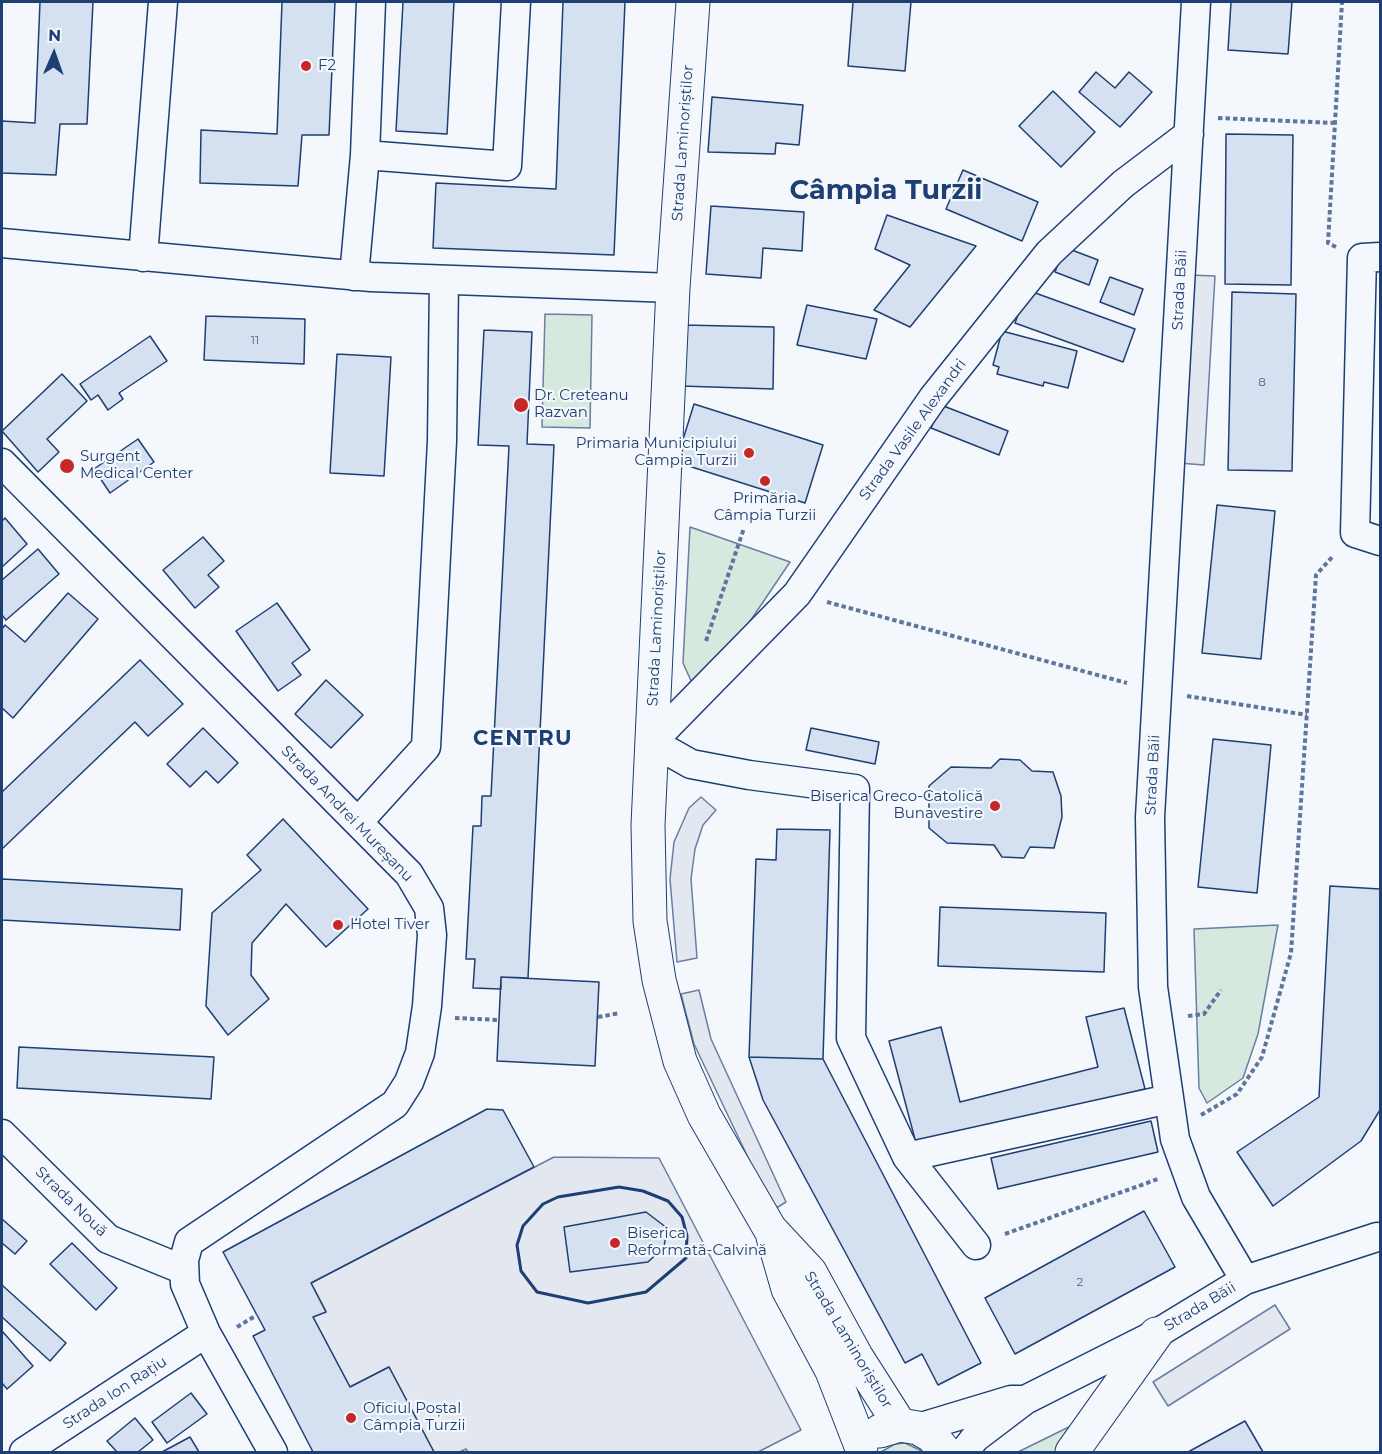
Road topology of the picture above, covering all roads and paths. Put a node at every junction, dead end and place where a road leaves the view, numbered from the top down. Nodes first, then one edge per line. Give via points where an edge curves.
1 (163, 2) edge
2 (371, 2) edge
3 (516, 2) edge
4 (693, 2) edge
5 (1196, 2) edge
6 (1342, 2) edge
7 (1335, 123) junction
8 (1190, 125) junction
9 (365, 155) junction
10 (2, 243) edge
11 (143, 256) junction
12 (1371, 258) edge
13 (354, 276) junction
14 (444, 280) junction
15 (673, 288) junction
16 (2, 463) edge
17 (744, 528) dead end
18 (1368, 537) edge
19 (797, 594) junction
20 (703, 648) dead end
21 (1157, 691) junction
22 (1307, 715) junction
23 (652, 742) junction
24 (358, 822) junction
25 (1221, 990) dead end
26 (620, 1013) dead end
27 (425, 1017) junction
28 (598, 1017) dead end
29 (1157, 1018) junction
30 (499, 1020) dead end
31 (1169, 1099) junction
32 (1174, 1131) junction
33 (2, 1134) edge
34 (907, 1157) junction
35 (1186, 1169) junction
36 (770, 1229) junction
37 (1379, 1241) edge
38 (976, 1245) joint
39 (184, 1270) junction
40 (1245, 1280) junction
41 (206, 1333) junction
42 (1156, 1334) junction
43 (1025, 1400) junction
44 (909, 1427) junction
45 (859, 1449) edge
46 (24, 1452) edge
47 (273, 1452) edge
48 (945, 1452) edge
49 (964, 1452) edge
50 (1072, 1452) edge

1 - 11 street
2 - 9 street
3 - 9 street via 507,166
4 - 15 main road, Strada Laminoriștilor
5 - 8 street, Strada Băii
6 - 7 path
7 - 8 path
7 - 12 path via 1328,243
8 - 19 street, Strada Vasile Alexandri via 1049,253 933,398
8 - 21 street, Strada Băii
9 - 13 street
10 - 11 street
11 - 13 street
12 - 18 street
13 - 14 street
14 - 15 street
14 - 24 street via 442,441 426,747
15 - 23 main road, Strada Laminoriștilor
16 - 24 street, Strada Andrei Mureșanu
17 - 20 path
18 - 22 path via 1316,574
19 - 21 path
19 - 23 street, Strada Vasile Alexandri
21 - 22 path
21 - 29 street, Strada Băii via 1150,817
22 - 32 path via 1291,953 1262,1057 1237,1094
23 - 34 street via 691,764 855,789 851,1038
23 - 36 main road, Strada Laminoriștilor via 648,825 651,921 659,980 680,1061 704,1115
24 - 27 street, Strada Andrei Mureșanu via 409,874 429,908 432,934
25 - 29 path via 1204,1014
26 - 28 path
27 - 30 path
27 - 39 street, Strada Andrei Mureșanu via 420,1053 395,1104 189,1242
29 - 31 street, Strada Băii
31 - 32 street, Strada Băii
31 - 34 street
32 - 35 street, Strada Băii
33 - 39 street, Strada Nouă via 108,1239
34 - 38 street
35 - 38 path
35 - 40 street, Strada Băii via 1196,1197
36 - 44 main road, Strada Laminoriștilor via 810,1272 856,1356
36 - 45 main road, Strada Laminoriștilor via 788,1289 832,1371
37 - 40 street
39 - 41 street, Strada Andrei Mureșanu via 185,1284
40 - 42 street, Strada Băii
41 - 46 street, Strada Ion Rațiu
41 - 47 street, Strada Andrei Mureșanu
42 - 43 street, Strada Băii
42 - 50 main road
43 - 44 street, Strada Băii via 1011,1400
43 - 49 street, Strada Băii via 975,1438
44 - 45 main road via 885,1428 871,1435
44 - 48 main road, Strada Laminoriștilor via 932,1436

